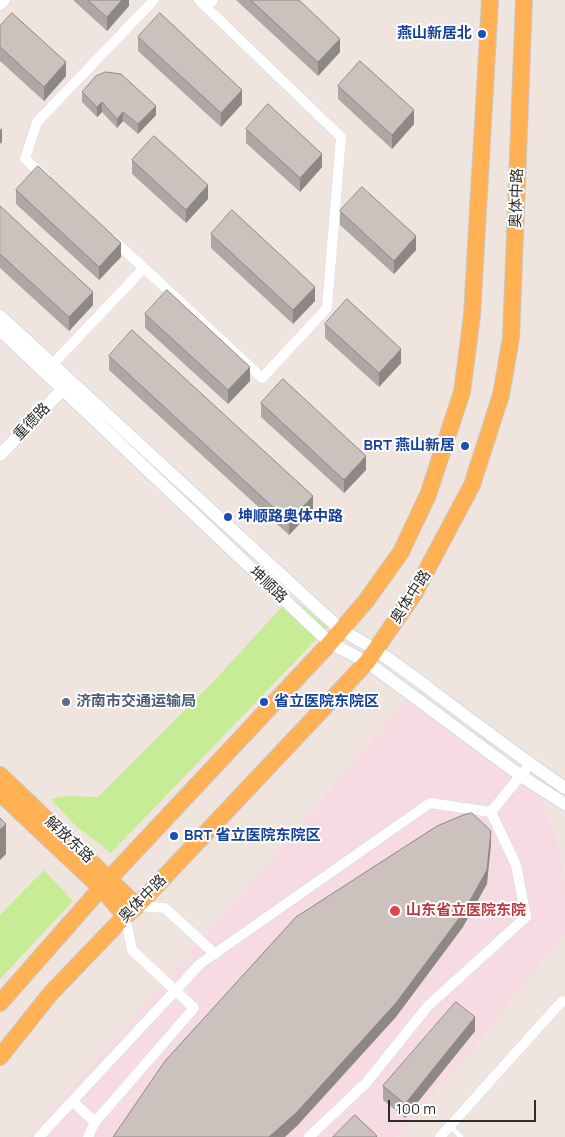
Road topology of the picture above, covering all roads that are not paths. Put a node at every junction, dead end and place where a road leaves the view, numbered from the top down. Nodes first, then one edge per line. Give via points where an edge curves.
1 (4, 0) edge
2 (154, 0) edge
3 (490, 0) edge
4 (524, 0) edge
5 (206, 2) edge
6 (0, 4) edge
7 (53, 185) edge
8 (102, 230) edge
9 (144, 268) junction
10 (0, 316) edge
11 (0, 330) edge
12 (49, 368) junction
13 (64, 389) junction
14 (0, 455) edge
15 (335, 637) junction
16 (371, 655) junction
17 (530, 764) junction
18 (0, 775) edge
19 (521, 776) junction
20 (565, 788) edge
21 (0, 793) edge
22 (565, 804) edge
23 (491, 812) junction
24 (106, 884) junction
25 (131, 911) junction
26 (215, 954) junction
27 (175, 991) junction
28 (562, 1001) dead end
29 (0, 1003) edge
30 (0, 1057) edge
31 (72, 1101) junction
32 (95, 1122) junction
33 (450, 1126) junction
34 (39, 1137) edge
35 (88, 1137) edge
36 (310, 1137) edge
37 (440, 1137) edge
38 (461, 1137) edge

1 - 6 street
2 - 7 street via 37,122 25,159
3 - 15 main road via 472,316 462,392 428,495 401,552
4 - 16 main road, 奥体中路 via 511,338 501,394 472,486 414,594
5 - 9 street via 342,137 327,308 262,378
8 - 9 street
9 - 12 street
10 - 12 street, 坤顺路
11 - 12 street, 坤顺路
12 - 13 street, 坤顺路
12 - 15 street, 坤顺路
13 - 14 street, 重德路
13 - 15 street, 坤顺路
15 - 16 street, 坤顺路
15 - 24 main road
16 - 17 street, 坤顺路
16 - 19 street, 坤顺路
16 - 25 main road, 奥体中路
17 - 19 street
17 - 20 street, 坤顺路
18 - 24 main road, 解放东路
19 - 22 street, 坤顺路
19 - 23 street
21 - 24 main road, 解放东路
23 - 26 street via 430,803
23 - 36 street via 516,865 526,917 428,1006 366,1084
24 - 25 main road, 解放东路
24 - 29 main road
25 - 26 street via 165,908
25 - 27 street via 132,950
25 - 30 main road, 奥体中路 via 51,993
26 - 27 street via 200,964
27 - 31 street
27 - 32 street via 194,1008
28 - 33 street
31 - 32 street
31 - 34 street
32 - 35 street
33 - 37 street
33 - 38 lane

